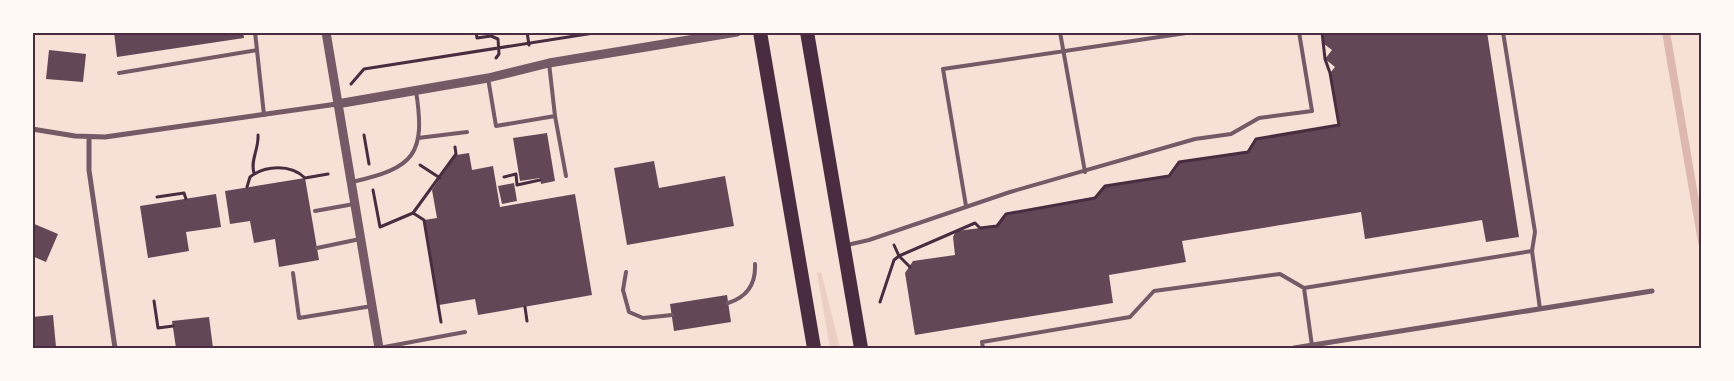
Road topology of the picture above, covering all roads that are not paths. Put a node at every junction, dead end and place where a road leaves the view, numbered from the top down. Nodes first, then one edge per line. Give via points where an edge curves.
1 (255, 32) edge
2 (326, 32) edge
3 (737, 32) edge
4 (760, 32) edge
5 (807, 32) edge
6 (1060, 32) edge
7 (1193, 32) edge
8 (1299, 32) edge
9 (1504, 32) edge
10 (257, 50) junction
11 (1064, 51) junction
12 (549, 63) junction
13 (119, 73) dead end
14 (488, 78) junction
15 (416, 90) junction
16 (337, 104) junction
17 (264, 115) junction
18 (556, 116) junction
19 (32, 129) edge
20 (467, 132) dead end
21 (89, 137) junction
22 (418, 138) junction
23 (1085, 172) junction
24 (566, 176) dead end
25 (350, 182) junction
26 (354, 204) junction
27 (966, 206) junction
28 (315, 211) dead end
29 (360, 240) junction
30 (843, 246) junction
31 (317, 248) dead end
32 (1532, 251) junction
33 (755, 264) dead end
34 (626, 272) dead end
35 (292, 273) dead end
36 (1304, 288) junction
37 (1652, 291) dead end
38 (728, 304) dead end
39 (372, 306) junction
40 (1540, 309) junction
41 (672, 315) dead end
42 (465, 332) dead end
43 (1312, 346) junction
44 (115, 348) edge
45 (379, 348) edge
46 (814, 348) edge
47 (861, 348) edge
48 (983, 348) edge
49 (1294, 348) edge

1 - 10 lane
2 - 16 street
3 - 12 street
4 - 46 highway
5 - 30 highway
6 - 11 lane
7 - 11 lane
8 - 23 lane via 1312,111 1259,118 1231,134 1195,139
9 - 32 lane via 1535,232
10 - 13 lane
10 - 17 lane
11 - 23 lane
11 - 27 lane via 943,69
12 - 14 street
12 - 18 lane
14 - 15 street
14 - 18 lane via 496,126
15 - 16 street
15 - 22 lane via 420,118
16 - 17 street
16 - 25 street
17 - 21 street
18 - 24 lane
19 - 21 street
20 - 22 lane
21 - 44 street via 89,170
22 - 25 lane via 410,157 388,174
23 - 27 lane
25 - 26 street
26 - 28 lane
26 - 29 street
27 - 30 lane
29 - 31 lane
29 - 39 street
30 - 47 highway
32 - 36 lane
32 - 40 lane
33 - 38 lane via 750,289 740,300
34 - 41 lane via 623,290 629,312 643,318
35 - 39 lane via 299,318
36 - 43 lane
36 - 48 lane via 1280,274 1154,291 1130,317 982,342
37 - 40 street
39 - 45 street
40 - 43 street
42 - 45 lane
43 - 49 street

